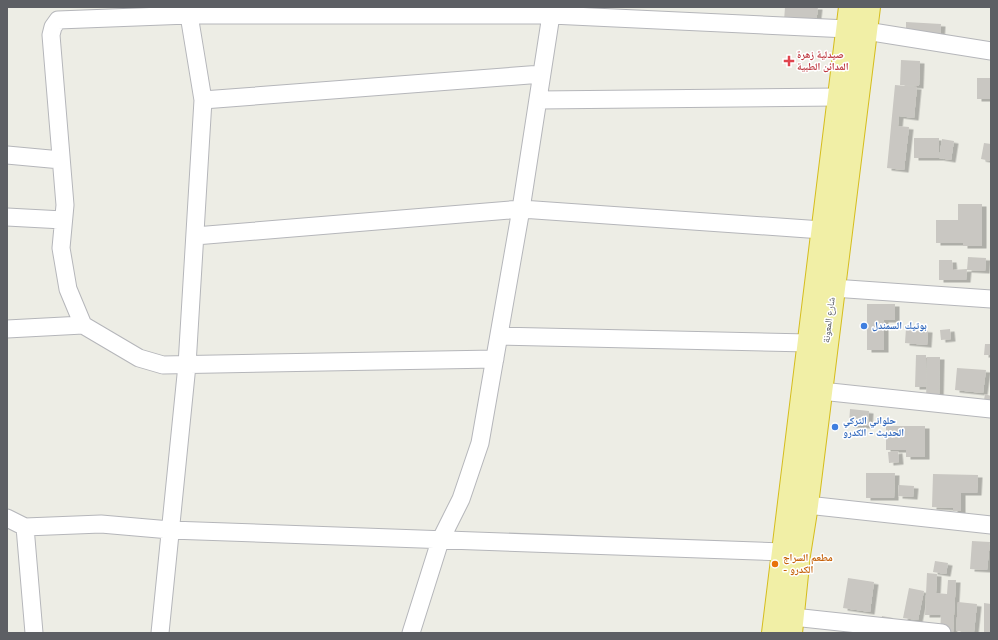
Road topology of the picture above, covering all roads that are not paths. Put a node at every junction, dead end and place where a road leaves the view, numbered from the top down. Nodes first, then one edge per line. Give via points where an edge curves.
1 (850, 7) edge
2 (869, 7) edge
3 (187, 11) edge
4 (550, 15) junction
5 (857, 30) junction
6 (991, 50) edge
7 (542, 74) junction
8 (838, 97) junction
9 (203, 100) junction
10 (538, 100) junction
11 (7, 155) edge
12 (61, 160) junction
13 (521, 209) junction
14 (7, 217) edge
15 (64, 220) junction
16 (822, 230) junction
17 (195, 236) junction
18 (833, 288) junction
19 (991, 299) edge
20 (84, 325) junction
21 (7, 329) edge
22 (499, 336) junction
23 (809, 343) junction
24 (495, 359) junction
25 (187, 365) junction
26 (821, 391) junction
27 (991, 409) edge
28 (807, 505) junction
29 (7, 518) edge
30 (991, 525) edge
31 (25, 527) junction
32 (170, 530) junction
33 (440, 541) junction
34 (783, 552) junction
35 (792, 625) edge
36 (34, 633) edge
37 (160, 633) edge
38 (411, 633) edge
39 (773, 633) edge
40 (942, 633) edge

1 - 5 highway, شارع المعونة
2 - 5 highway, شارع المعونة
3 - 4 street
3 - 9 street
3 - 12 street via 58,20 51,35
4 - 5 street
4 - 7 street
5 - 6 street
5 - 8 highway, شارع المعونة
5 - 18 highway, شارع المعونة
7 - 9 street
7 - 10 street
8 - 10 street
8 - 16 highway, شارع المعونة
9 - 17 street
10 - 13 street
11 - 12 street
12 - 15 street
13 - 16 street
13 - 17 street
13 - 22 street
14 - 15 street
15 - 20 street via 61,248 68,288
16 - 23 highway, شارع المعونة
17 - 25 street
18 - 19 street
18 - 26 highway, شارع المعونة
20 - 21 street
20 - 25 street via 139,358 164,365
22 - 23 street
22 - 24 street
23 - 34 highway, شارع المعونة via 788,494
24 - 25 street
24 - 33 street via 480,443 461,499
25 - 32 street
26 - 27 street
26 - 28 highway, شارع المعونة
28 - 30 street
28 - 35 highway, شارع المعونة via 798,555
29 - 31 street
31 - 32 street via 101,524
31 - 36 street
32 - 33 street
32 - 37 street
33 - 34 street
33 - 38 street
34 - 39 highway, شارع المعونة
35 - 40 street

